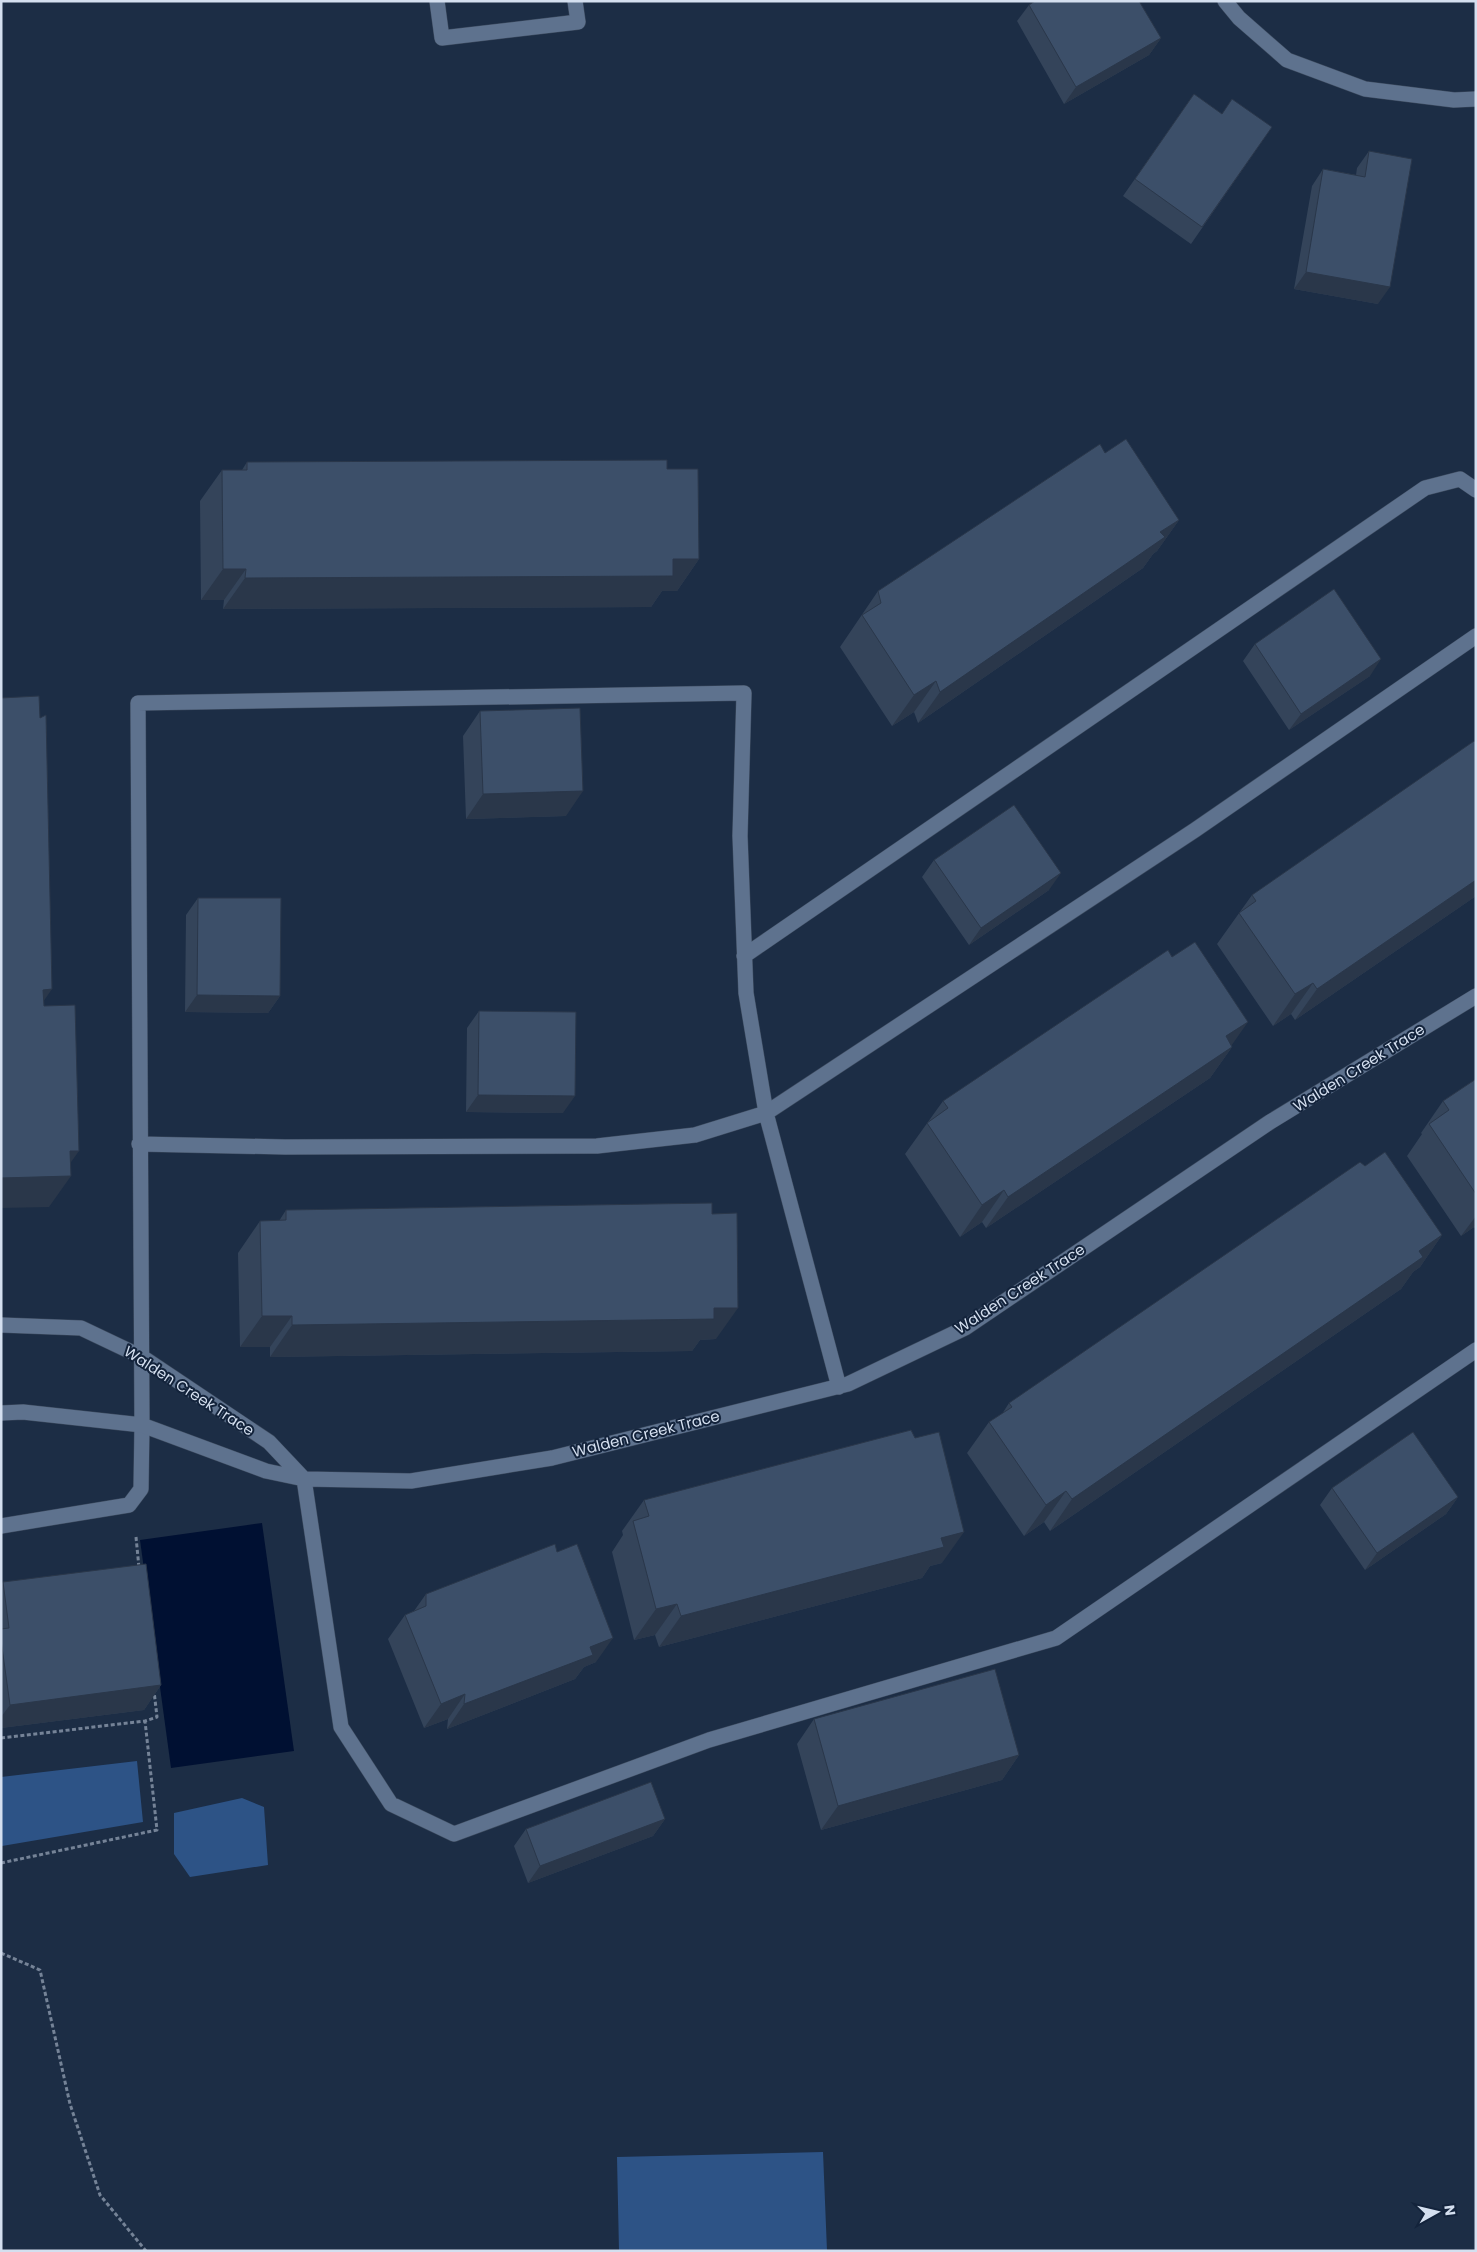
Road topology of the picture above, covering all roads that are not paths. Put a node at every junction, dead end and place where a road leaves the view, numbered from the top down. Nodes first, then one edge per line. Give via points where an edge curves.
1 (437, 1) edge
2 (575, 1) edge
3 (1225, 1) edge
4 (1476, 100) edge
5 (1476, 490) edge
6 (1476, 636) edge
7 (744, 956) junction
8 (1476, 996) edge
9 (766, 1114) junction
10 (139, 1144) junction
11 (1, 1325) edge
12 (1476, 1350) edge
13 (142, 1357) junction
14 (840, 1387) junction
15 (1, 1413) edge
16 (142, 1425) junction
17 (304, 1478) junction
18 (1, 1526) edge

1 - 2 street via 442,38 578,22
3 - 4 street via 1239,18 1287,60 1365,89
5 - 7 street via 1460,479 1425,488
6 - 9 street via 1195,830
7 - 9 street via 746,993
7 - 10 street via 740,836 744,694 138,703
8 - 14 street, Walden Creek Trace via 1270,1122 965,1328
9 - 10 street via 695,1134 597,1146
9 - 14 street
10 - 13 street
11 - 13 street, Walden Creek Trace via 81,1328
12 - 17 street via 1056,1638 709,1740 454,1834 391,1804 341,1727
13 - 16 street
13 - 17 street, Walden Creek Trace via 270,1442
14 - 17 street, Walden Creek Trace via 542,1459 411,1481
15 - 16 street, Walden Creek Trace via 23,1412
16 - 17 street, Walden Creek Trace via 266,1471
16 - 18 street via 141,1488 129,1505

